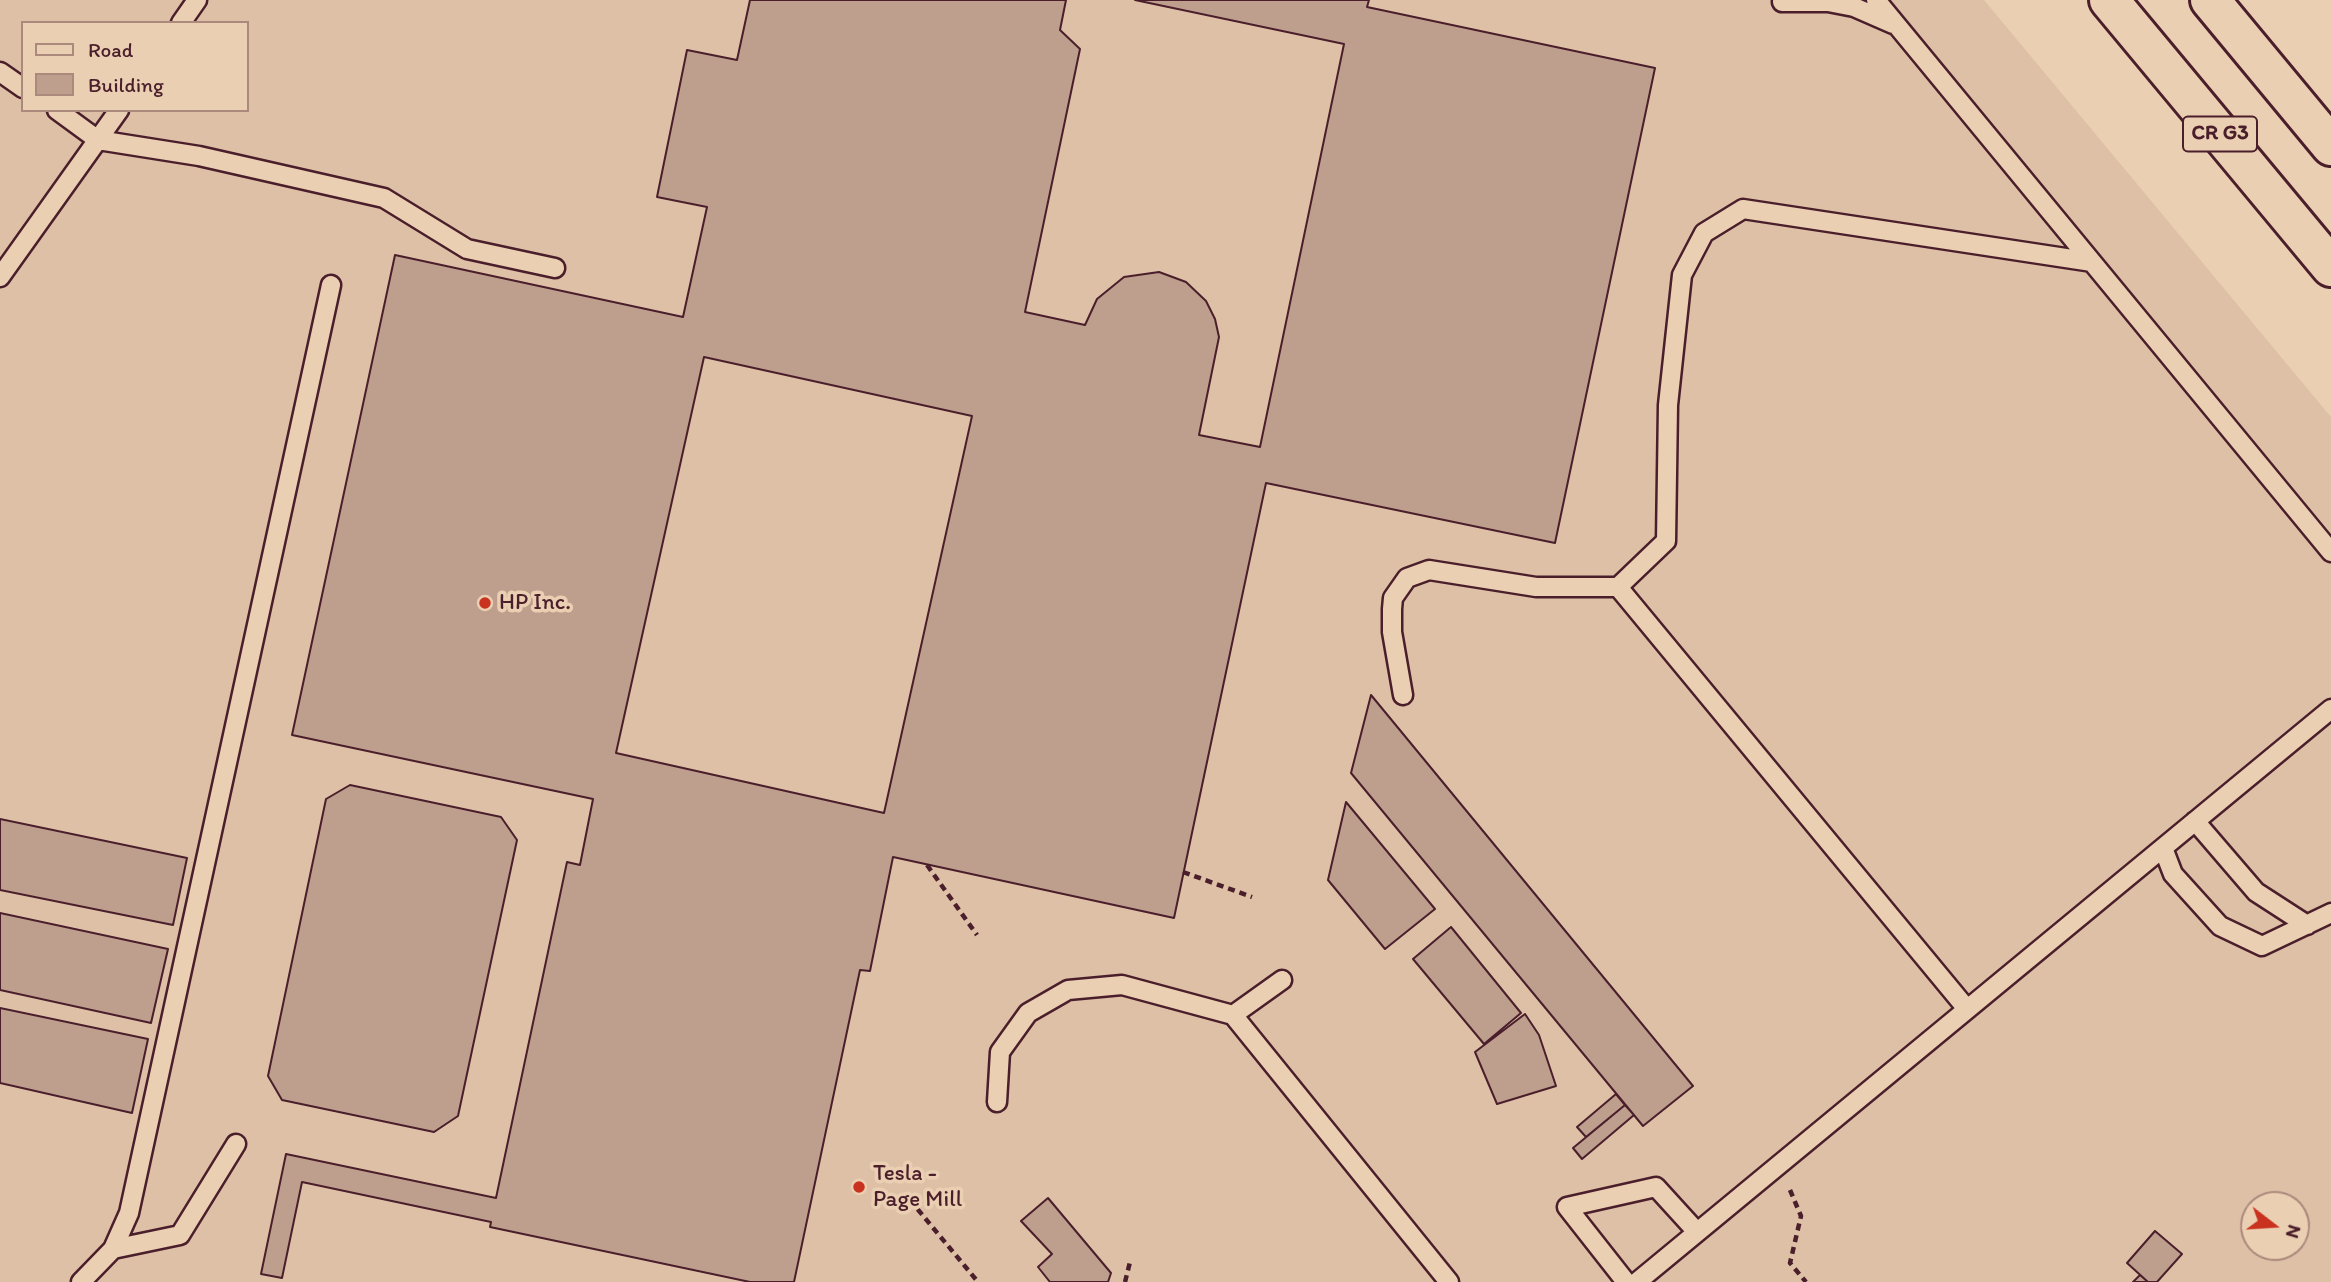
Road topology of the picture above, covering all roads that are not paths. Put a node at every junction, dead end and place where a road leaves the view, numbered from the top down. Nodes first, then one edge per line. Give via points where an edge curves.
1 (197, 0) edge
2 (1876, 0) edge
3 (2109, 0) edge
4 (2210, 0) edge
5 (1782, 2) edge
6 (182, 21) edge
7 (1897, 25) junction
8 (0, 72) edge
9 (21, 87) edge
10 (60, 112) edge
11 (118, 112) edge
12 (98, 140) junction
13 (2331, 146) edge
14 (2092, 262) junction
15 (2331, 267) edge
16 (555, 268) dead end
17 (0, 277) edge
18 (331, 285) dead end
19 (2331, 552) edge
20 (1618, 587) junction
21 (1403, 695) dead end
22 (2331, 709) edge
23 (2196, 821) junction
24 (2163, 848) junction
25 (2331, 914) edge
26 (2307, 925) junction
27 (1282, 980) dead end
28 (1967, 1009) junction
29 (1233, 1015) junction
30 (997, 1102) dead end
31 (236, 1143) dead end
32 (1697, 1233) junction
33 (113, 1249) junction
34 (81, 1282) edge
35 (1449, 1282) edge
36 (1626, 1282) edge
37 (1637, 1282) edge

1 - 6 lane
2 - 7 lane
3 - 15 main road, CR G3
4 - 13 main road
5 - 7 lane via 1854,6
7 - 14 lane
8 - 9 lane
10 - 12 lane
11 - 12 lane
12 - 16 lane via 200,156 384,198 467,249
12 - 17 lane
14 - 19 lane
14 - 20 lane via 1743,209 1704,233 1682,275 1668,405 1666,541
18 - 33 lane via 130,1213
20 - 21 lane via 1536,587 1429,570 1406,578 1393,598 1392,609
20 - 28 lane
22 - 23 lane
23 - 24 lane
23 - 26 lane via 2256,892
24 - 26 lane via 2173,874 2220,926 2262,946
24 - 28 lane
25 - 26 lane
27 - 29 lane
28 - 32 lane
29 - 30 lane via 1122,985 1068,990 1028,1013 1000,1052
29 - 35 lane
31 - 33 lane via 180,1235
32 - 36 lane via 1656,1187 1567,1207
32 - 37 lane
33 - 34 lane

